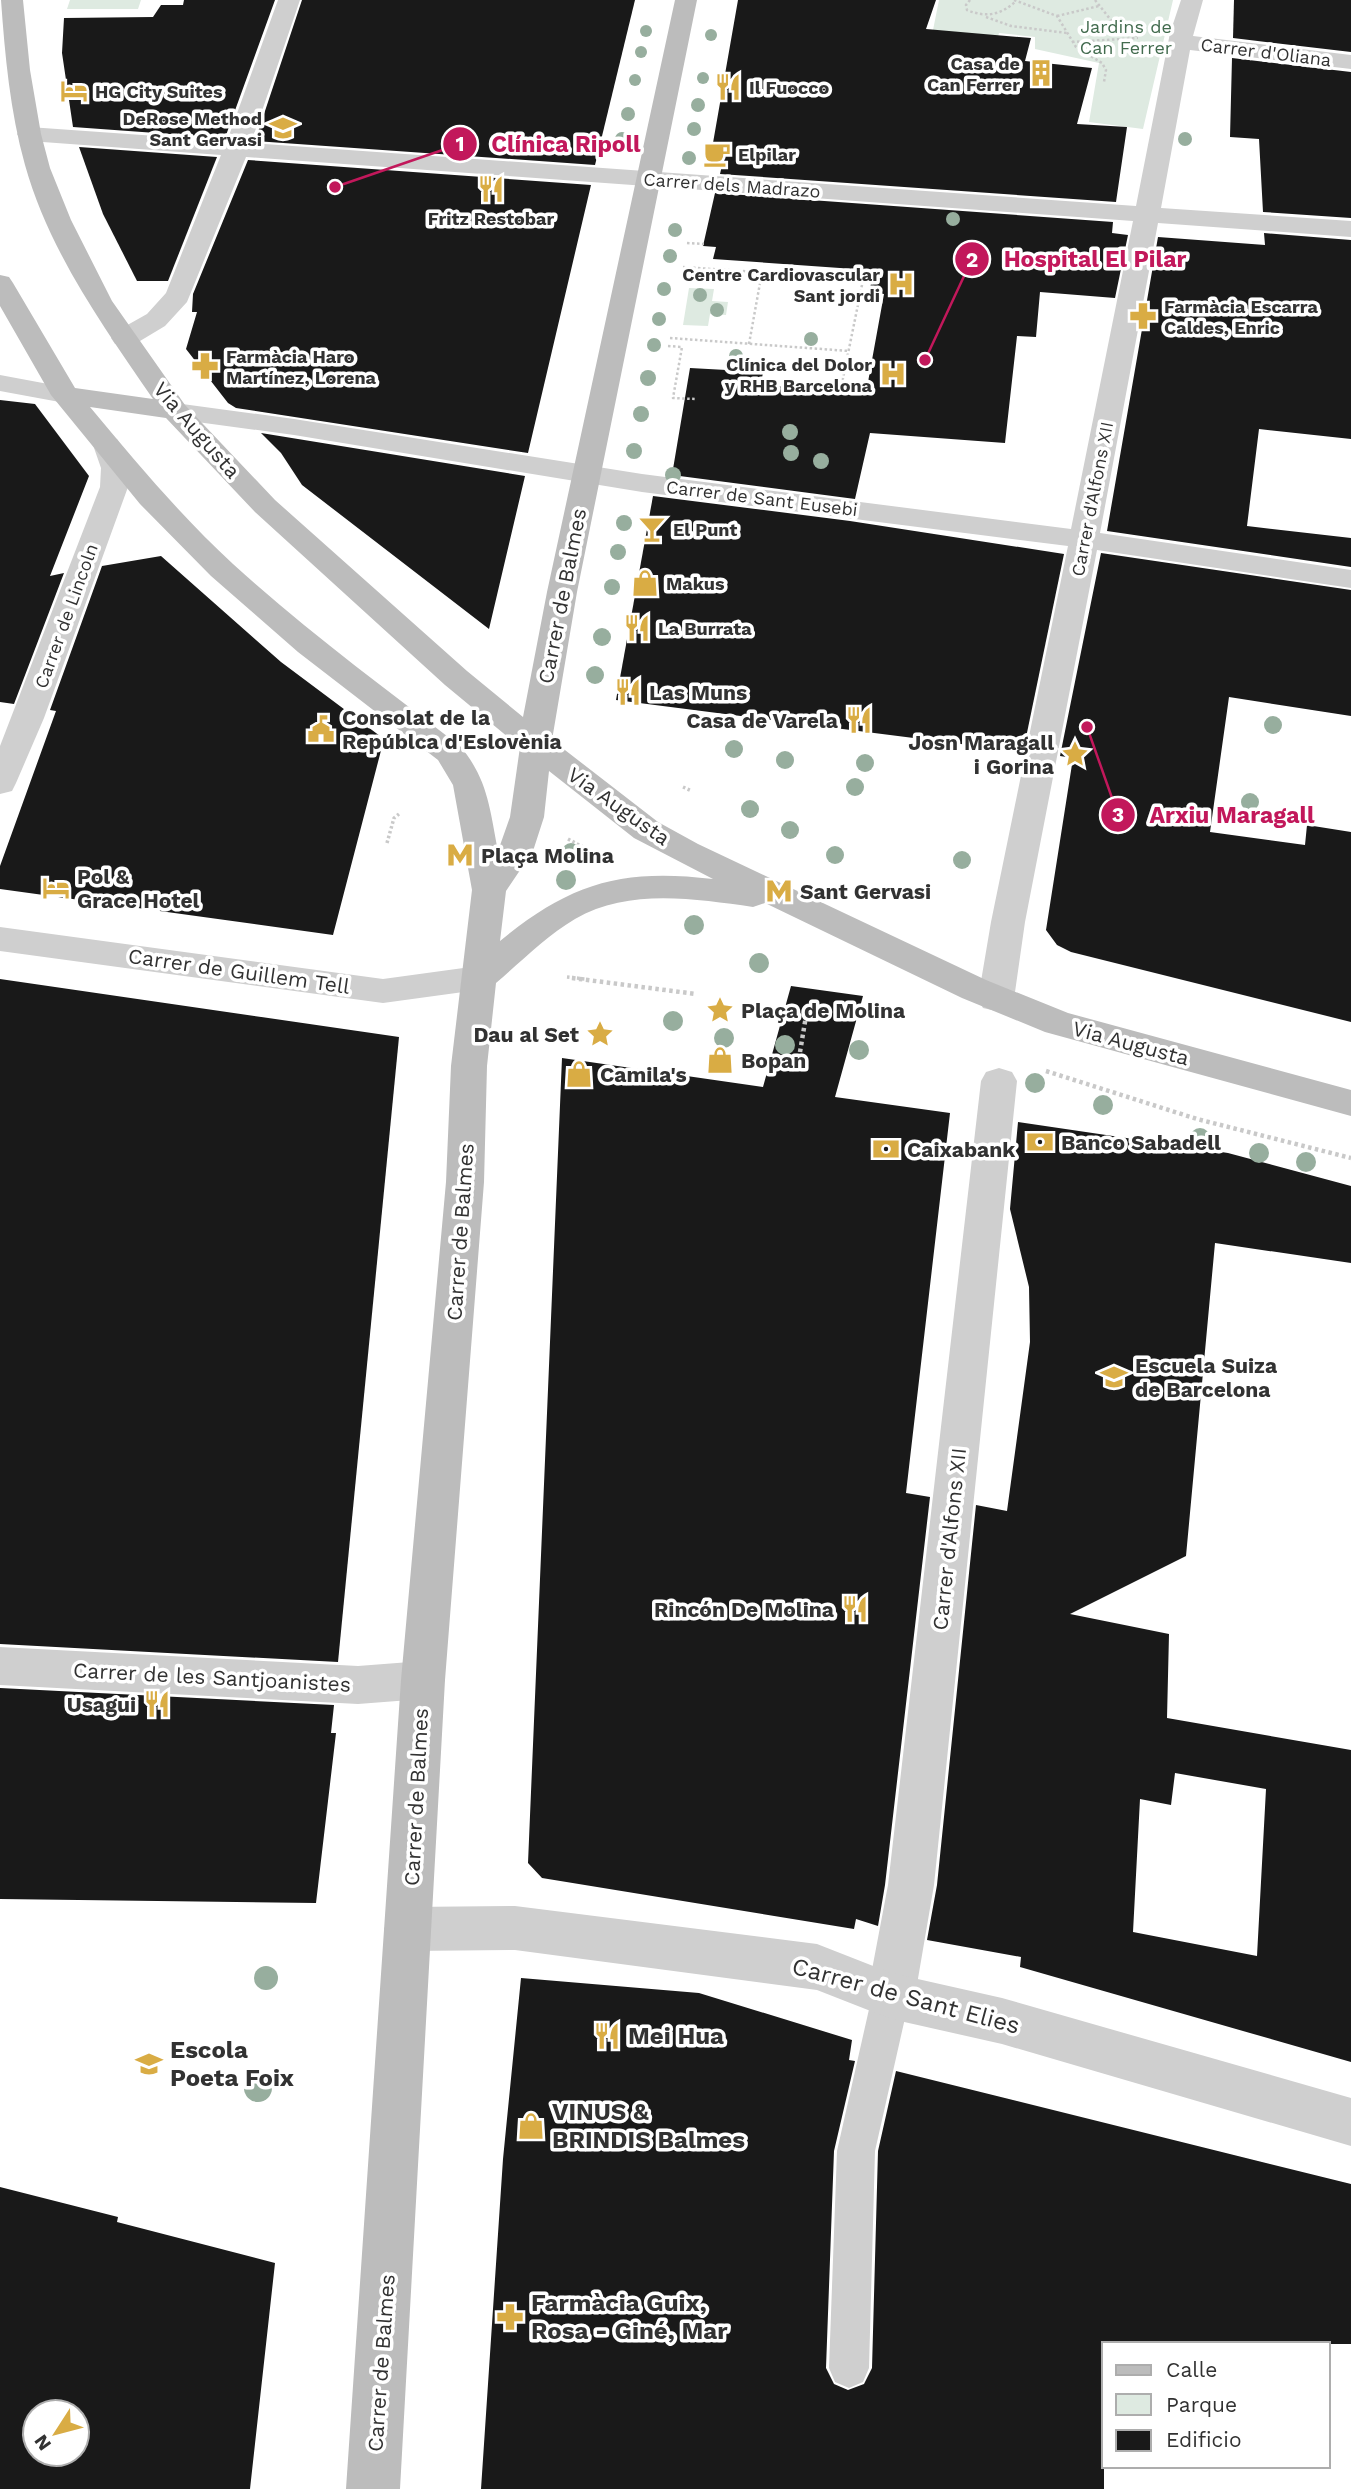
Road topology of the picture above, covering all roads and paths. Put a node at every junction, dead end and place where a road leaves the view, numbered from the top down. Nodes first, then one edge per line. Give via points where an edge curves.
1 (12, 0) edge
2 (289, 0) edge
3 (686, 0) edge
4 (970, 0) edge
5 (1095, 0) edge
6 (1192, 0) edge
7 (1015, 1) edge
8 (1099, 6) junction
9 (1057, 16) junction
10 (986, 17) junction
11 (1068, 33) junction
12 (1142, 37) dead end
13 (1133, 38) dead end
14 (1072, 42) junction
15 (1182, 42) junction
16 (1351, 62) edge
17 (1104, 82) dead end
18 (19, 133) junction
19 (235, 149) junction
20 (647, 179) junction
21 (1147, 215) junction
22 (1351, 229) edge
23 (687, 243) dead end
24 (704, 244) dead end
25 (683, 267) dead end
26 (762, 272) junction
27 (863, 280) junction
28 (872, 280) dead end
29 (0, 283) edge
30 (125, 338) junction
31 (670, 338) dead end
32 (749, 344) junction
33 (668, 346) dead end
34 (849, 351) junction
35 (0, 383) edge
36 (866, 390) dead end
37 (65, 395) junction
38 (695, 399) dead end
39 (125, 404) junction
40 (174, 411) junction
41 (107, 445) junction
42 (585, 474) junction
43 (1084, 539) junction
44 (1351, 579) edge
45 (14, 716) edge
46 (536, 742) junction
47 (0, 783) edge
48 (683, 787) dead end
49 (692, 791) dead end
50 (399, 814) dead end
51 (387, 843) dead end
52 (489, 890) junction
53 (780, 898) junction
54 (0, 939) edge
55 (567, 977) dead end
56 (478, 978) junction
57 (696, 994) dead end
58 (996, 999) junction
59 (808, 1004) dead end
60 (800, 1052) dead end
61 (999, 1080) dead end
62 (1351, 1103) edge
63 (0, 1665) edge
64 (423, 1680) junction
65 (408, 1929) junction
66 (891, 1996) junction
67 (1351, 2122) edge
68 (849, 2368) dead end
69 (373, 2489) edge

1 - 18 main road, Via Augusta
2 - 19 street
3 - 20 main road, Carrer de Balmes
4 - 10 path via 967,10
5 - 8 path
6 - 15 street, Carrer d'Alfons XII
7 - 9 path
7 - 10 path via 1003,12
8 - 9 path
8 - 12 path via 1118,29
9 - 11 path
10 - 11 path via 1011,26
11 - 14 path
13 - 14 path
14 - 17 path via 1102,63
15 - 16 street, Carrer d'Oliana
15 - 21 street, Carrer d'Alfons XII
18 - 19 street, Carrer dels Madrazo
18 - 30 main road, Via Augusta via 77,262
19 - 20 street, Carrer dels Madrazo
19 - 30 street via 178,296 156,320
20 - 21 street, Carrer dels Madrazo
20 - 42 main road, Carrer de Balmes
21 - 22 street, Carrer dels Madrazo
21 - 43 street, Carrer d'Alfons XII
23 - 24 path
25 - 26 path
26 - 27 path
26 - 32 path
27 - 28 path
27 - 34 path
29 - 37 main road
30 - 40 main road, Via Augusta
31 - 32 path
32 - 34 path
33 - 38 path via 682,347 673,398
34 - 36 path via 841,388
35 - 37 street
37 - 39 main road
37 - 41 main road
39 - 40 main road
39 - 41 main road
40 - 42 street, Carrer de Sant Eusebi
40 - 46 main road, Via Augusta via 318,556
41 - 45 street, Carrer de Lincoln via 115,468 114,487
41 - 52 main road via 150,498 222,570 309,645 449,753 469,785
42 - 43 street, Carrer de Sant Eusebi
42 - 46 main road, Carrer de Balmes
43 - 44 street, Carrer de Sant Eusebi
43 - 58 street, Carrer d'Alfons XII
45 - 47 street, Carrer de Lincoln
46 - 52 main road, Carrer de Balmes via 527,817 516,851
46 - 53 main road, Via Augusta via 646,830
48 - 49 path
50 - 51 path
52 - 56 main road, Carrer de Balmes
53 - 56 main road via 658,887 614,891 562,912
53 - 58 main road, Via Augusta
54 - 56 street, Carrer de Guillem Tell via 383,991
55 - 57 path
56 - 64 main road, Carrer de Balmes
58 - 62 main road, Via Augusta via 1058,1023
59 - 60 path
61 - 66 street, Carrer d'Alfons XII via 911,1885
63 - 64 street, Carrer de les Santjoanistes via 358,1685
64 - 65 main road, Carrer de Balmes
65 - 66 street, Carrer de Sant Elies via 515,1928 817,1967
65 - 69 main road, Carrer de Balmes
66 - 67 street, Carrer de Sant Elies via 1002,2021
66 - 68 lane via 856,2151

